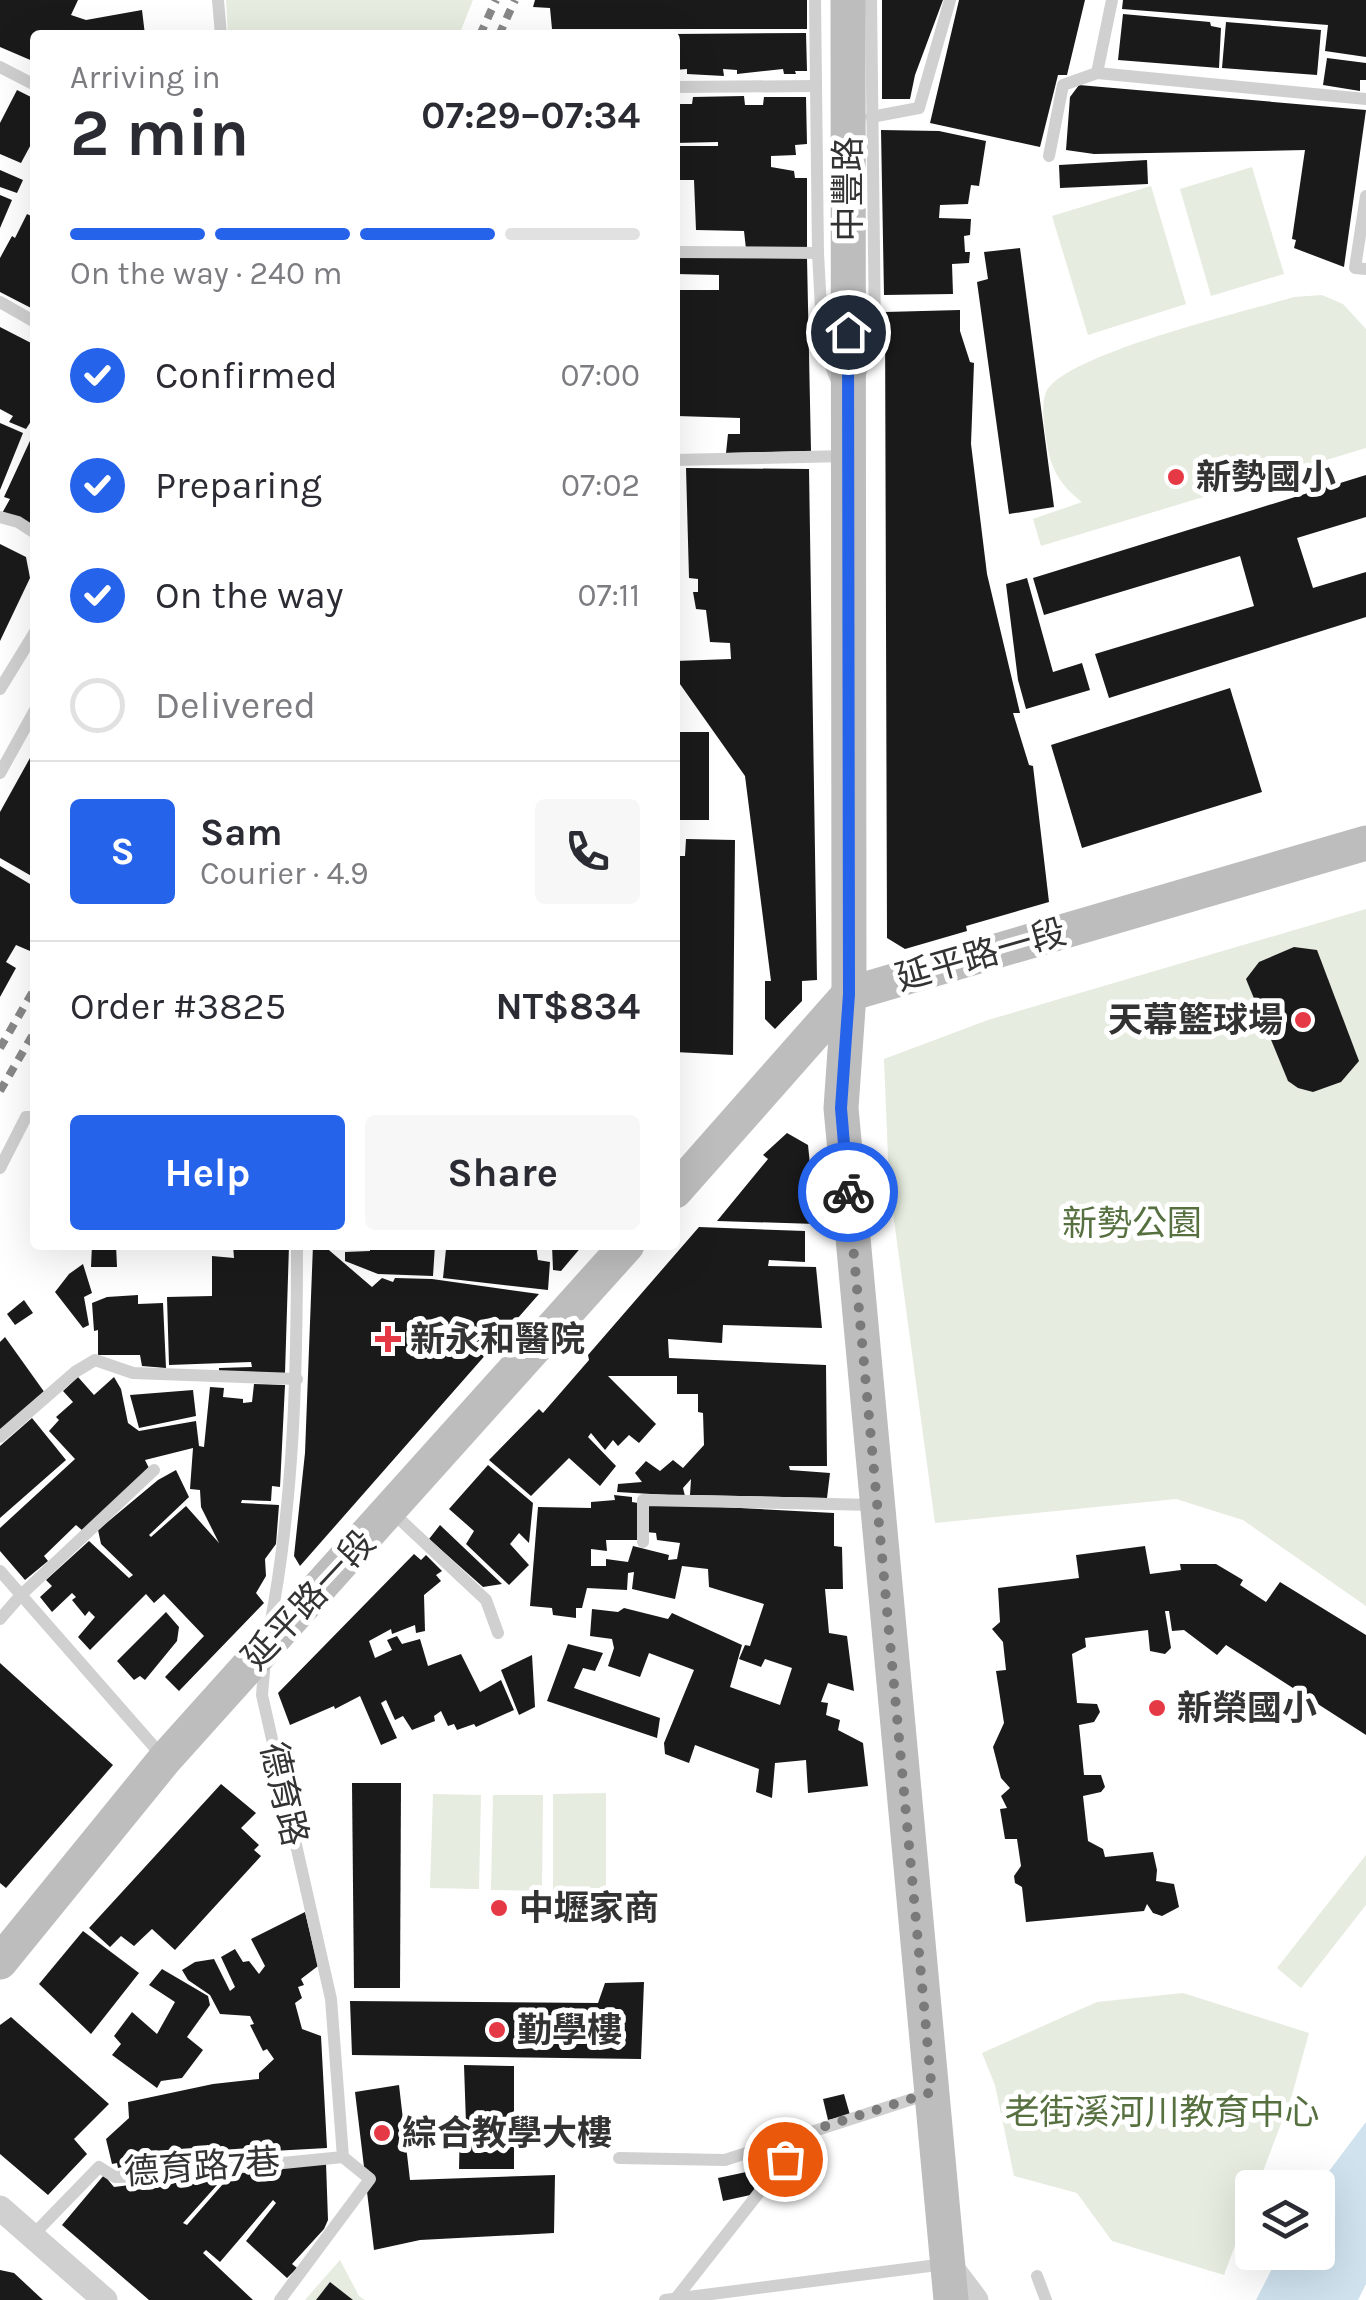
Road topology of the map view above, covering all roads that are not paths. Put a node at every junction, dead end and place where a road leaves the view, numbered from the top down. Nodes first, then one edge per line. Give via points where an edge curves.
1 (218, 0) edge
2 (815, 0) edge
3 (848, 0) edge
4 (871, 0) edge
5 (950, 0) edge
6 (1112, 0) edge
7 (221, 30) edge
8 (0, 66) edge
9 (1097, 73) junction
10 (30, 81) edge
11 (816, 86) junction
12 (680, 87) edge
13 (1366, 99) edge
14 (860, 110) junction
15 (1049, 156) dead end
16 (1366, 196) edge
17 (680, 252) edge
18 (818, 253) junction
19 (1366, 269) edge
20 (0, 302) edge
21 (30, 319) edge
22 (847, 409) junction
23 (848, 456) junction
24 (680, 460) edge
25 (0, 517) edge
26 (30, 530) edge
27 (30, 640) edge
28 (0, 689) edge
29 (30, 717) edge
30 (6, 748) edge
31 (0, 772) edge
32 (1366, 843) edge
33 (849, 994) junction
34 (30, 1117) edge
35 (0, 1168) edge
36 (680, 1185) edge
37 (297, 1250) edge
38 (623, 1250) edge
39 (296, 1379) junction
40 (0, 1437) edge
41 (154, 1470) dead end
42 (877, 1505) junction
43 (390, 1511) junction
44 (643, 1542) dead end
45 (0, 1572) edge
46 (21, 1595) junction
47 (0, 1619) edge
48 (498, 1633) dead end
49 (266, 1646) junction
50 (165, 1759) junction
51 (0, 1962) edge
52 (932, 2092) junction
53 (807, 2132) junction
54 (343, 2157) junction
55 (619, 2158) dead end
56 (0, 2208) edge
57 (32, 2236) junction
58 (948, 2264) junction
59 (1037, 2276) dead end
60 (671, 2299) edge
61 (104, 2300) edge
62 (280, 2300) edge
63 (951, 2300) edge
64 (976, 2300) edge
65 (1046, 2300) edge

1 - 7 lane
2 - 11 lane
3 - 14 main road, 中豐路
4 - 14 lane
5 - 14 lane via 919,108
6 - 9 lane
8 - 10 lane
9 - 13 lane
9 - 15 lane via 1062,85
11 - 12 lane
11 - 18 lane
14 - 22 main road, 中豐路
16 - 19 lane via 1354,268
17 - 18 lane
18 - 22 lane via 823,346
20 - 21 lane
22 - 23 main road, 中豐路
23 - 24 lane
23 - 33 main road, 中豐路
25 - 26 lane
27 - 28 lane
29 - 30 lane
30 - 31 lane
32 - 33 main road, 延平路一段
33 - 36 main road, 延平路一段
33 - 42 main road, 中豐路 via 841,1108
34 - 35 lane
37 - 39 lane, 德育路
38 - 43 main road, 延平路一段
39 - 40 lane via 133,1373 94,1360
39 - 49 lane, 德育路 via 283,1559
41 - 46 lane
42 - 44 lane via 644,1500
42 - 52 main road, 中豐路
43 - 48 lane via 486,1600
43 - 49 main road, 延平路一段
45 - 46 lane
46 - 47 lane
46 - 50 lane
49 - 50 main road, 延平路一段
49 - 54 lane, 德育路 via 262,1695 331,1999
50 - 51 main road, 延平路一段
52 - 53 lane
52 - 58 main road, 中豐路
53 - 55 lane via 724,2160
53 - 60 lane
54 - 57 lane, 德育路7巷 via 153,2176 116,2177 99,2167
54 - 62 lane, 德育路 via 370,2179
56 - 57 street
57 - 61 street
58 - 60 lane
58 - 63 main road, 中豐路
58 - 64 street
59 - 65 lane

